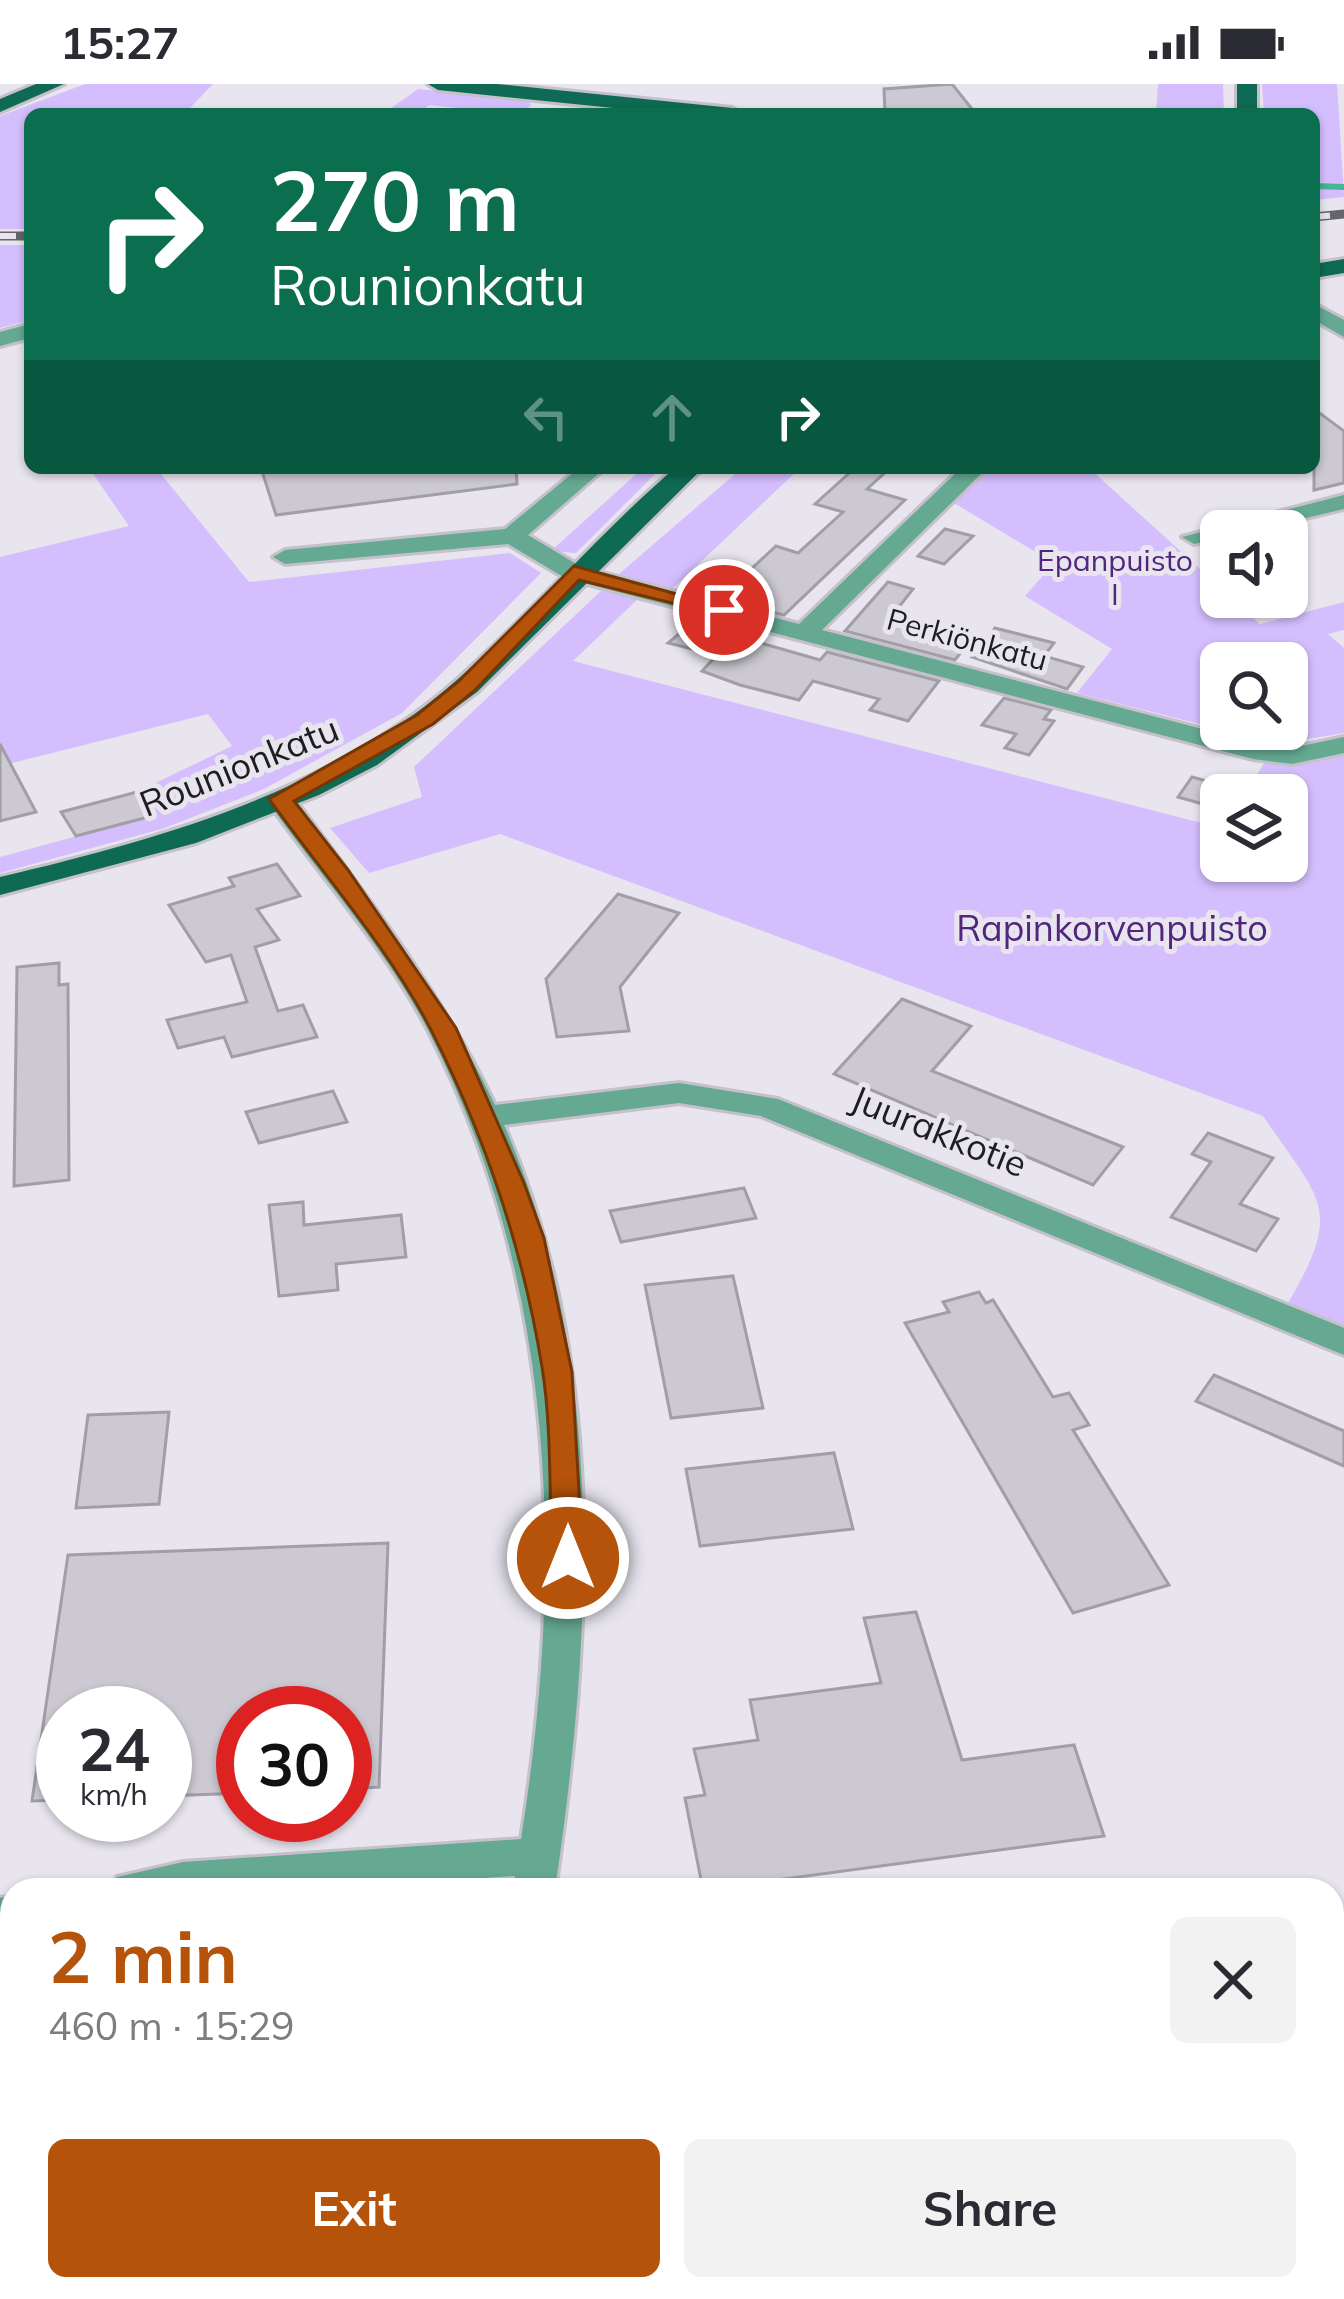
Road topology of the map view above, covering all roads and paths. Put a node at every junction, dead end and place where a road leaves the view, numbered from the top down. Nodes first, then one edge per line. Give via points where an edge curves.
1 (54, 84) edge
2 (438, 84) edge
3 (0, 106) edge
4 (673, 108) edge
5 (586, 474) edge
6 (682, 474) edge
7 (969, 474) edge
8 (1344, 502) edge
9 (512, 536) junction
10 (1194, 537) dead end
11 (285, 557) dead end
12 (574, 572) junction
13 (806, 631) junction
14 (1344, 745) edge
15 (280, 799) junction
16 (0, 886) edge
17 (483, 1117) junction
18 (1344, 1342) edge
19 (537, 1873) edge
20 (284, 1878) edge

1 - 3 main road
2 - 4 main road
5 - 9 street
6 - 12 main road, Rounionkatu
7 - 13 street
8 - 10 street
9 - 11 street
9 - 12 street, Perkiönkatu
12 - 13 street, Perkiönkatu
12 - 15 main road, Rounionkatu via 466,687 425,719
13 - 14 street, Perkiönkatu via 1263,753
15 - 16 main road, Rounionkatu via 157,844
15 - 17 street via 443,1028
17 - 18 street, Juurakkotie via 679,1093 767,1106
17 - 19 street via 530,1238 566,1457 566,1609
19 - 20 street

